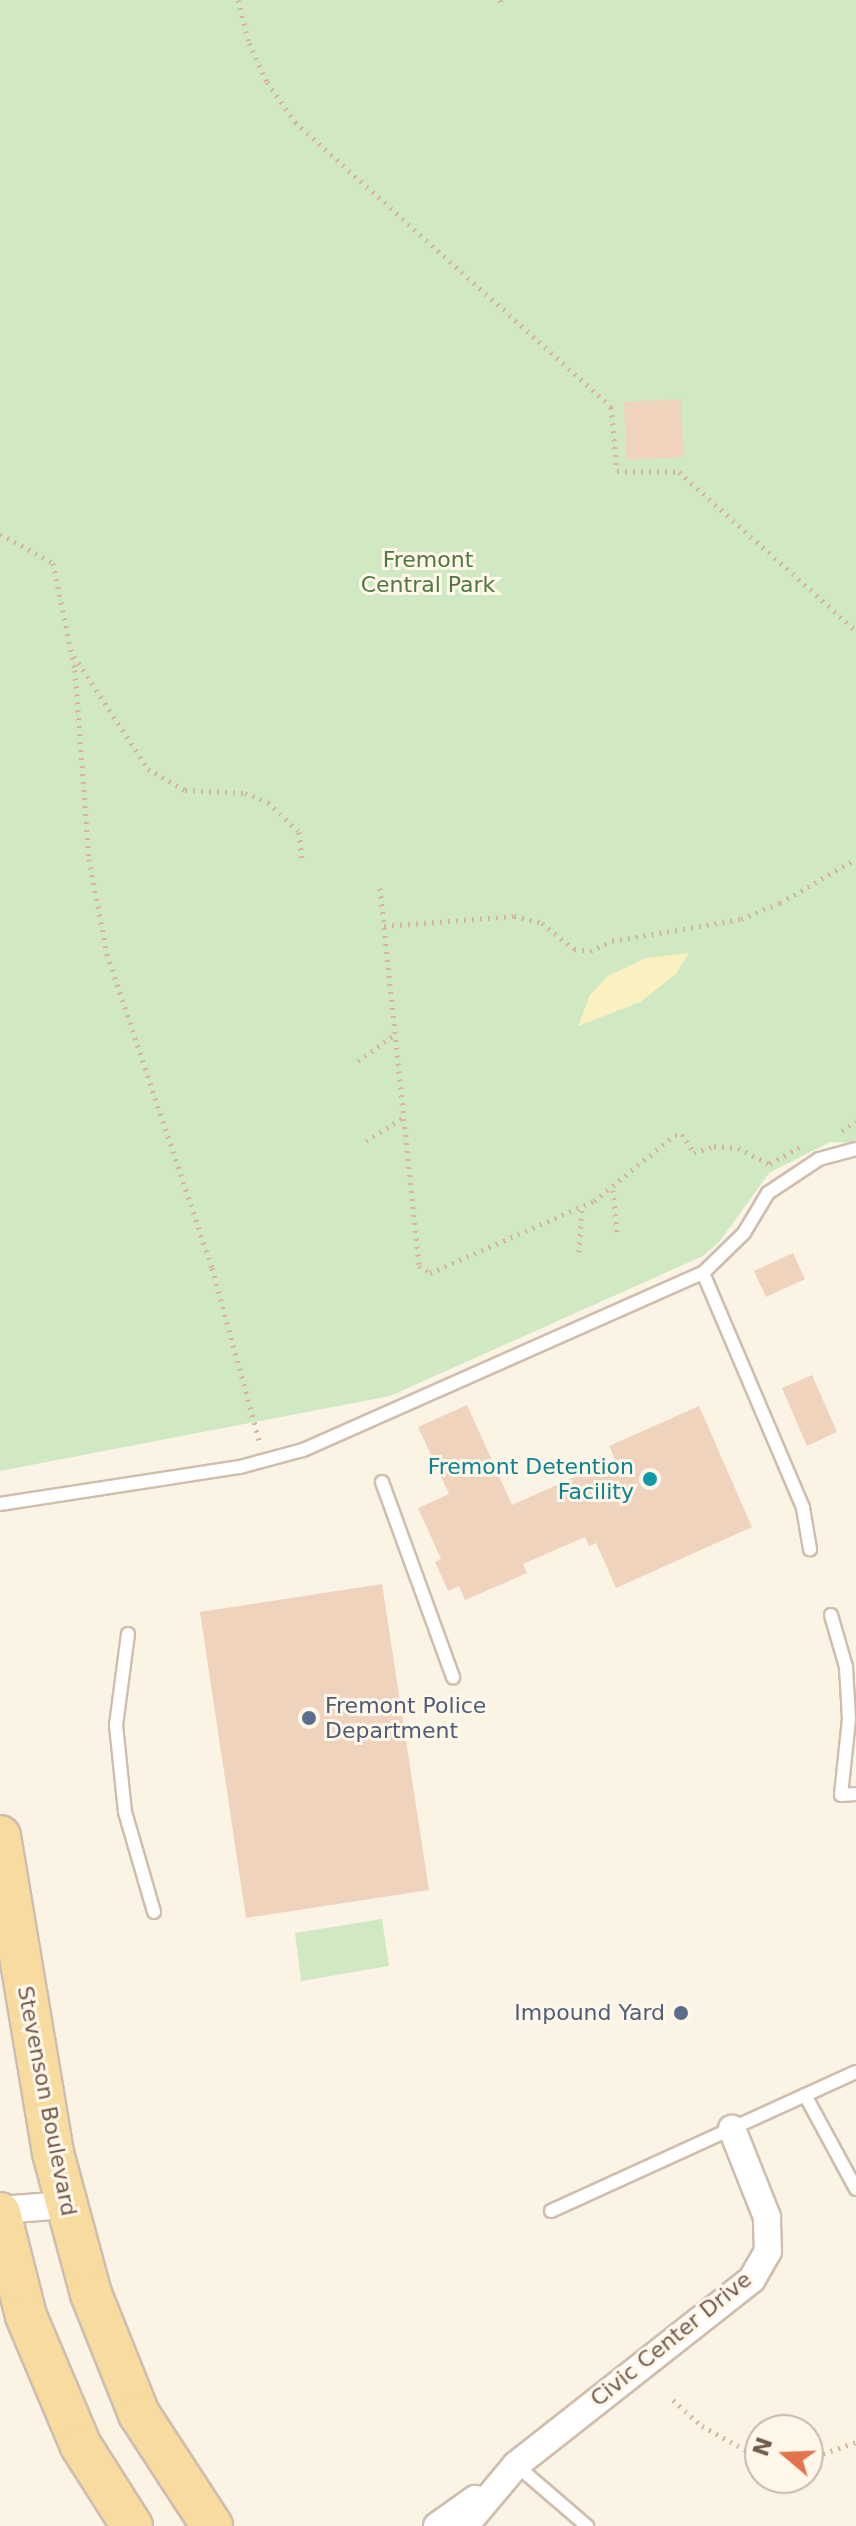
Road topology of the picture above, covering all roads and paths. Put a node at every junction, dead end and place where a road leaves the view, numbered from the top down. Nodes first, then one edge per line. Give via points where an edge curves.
1 (238, 0) edge
2 (0, 534) edge
3 (856, 631) edge
4 (72, 651) junction
5 (856, 859) edge
6 (302, 860) dead end
7 (380, 888) dead end
8 (384, 926) junction
9 (395, 1034) junction
10 (358, 1061) dead end
11 (404, 1117) junction
12 (856, 1121) edge
13 (834, 1134) dead end
14 (366, 1141) dead end
15 (804, 1145) dead end
16 (856, 1149) edge
17 (613, 1190) junction
18 (582, 1207) junction
19 (617, 1234) dead end
20 (579, 1252) dead end
21 (703, 1273) junction
22 (265, 1460) junction
23 (382, 1482) dead end
24 (0, 1504) edge
25 (810, 1549) dead end
26 (831, 1615) dead end
27 (128, 1634) dead end
28 (453, 1677) dead end
29 (856, 1794) edge
30 (0, 1836) edge
31 (154, 1912) dead end
32 (856, 2072) edge
33 (805, 2095) junction
34 (732, 2129) junction
35 (856, 2189) edge
36 (66, 2205) junction
37 (551, 2211) dead end
38 (0, 2212) edge
39 (673, 2400) dead end
40 (856, 2442) edge
41 (744, 2449) edge
42 (824, 2453) edge
43 (512, 2470) junction
44 (132, 2526) edge
45 (212, 2526) edge
46 (437, 2526) edge
47 (465, 2526) edge
48 (587, 2526) edge

1 - 3 path via 267,82 295,122 611,407 617,471 679,472
2 - 4 path via 53,563
4 - 6 path via 148,769 185,790 245,793 268,802 299,832
4 - 22 path via 89,859 107,954 212,1268
5 - 8 path via 741,919 612,941 590,951 574,949 542,923 514,916
7 - 8 path
8 - 9 path
9 - 10 path
9 - 11 path
11 - 14 path
11 - 18 path via 419,1266 430,1273
12 - 13 path
15 - 17 path via 770,1164 738,1148 714,1146 694,1153 682,1134 675,1135
16 - 21 lane via 819,1159 768,1193 744,1233
17 - 18 path
17 - 19 path
18 - 20 path
21 - 22 lane via 303,1450
21 - 25 lane via 803,1508
22 - 24 lane
23 - 28 lane
26 - 29 lane via 846,1667 849,1719 841,1795
27 - 31 lane via 116,1725 125,1812
30 - 36 main road, Stevenson Boulevard
32 - 33 lane
33 - 34 lane
33 - 35 lane
34 - 37 lane
34 - 43 street, Civic Center Drive via 767,2217 768,2251 752,2279
36 - 38 street
36 - 45 main road, Stevenson Boulevard via 91,2294 139,2414
38 - 44 main road via 26,2316 81,2446
39 - 41 path via 702,2426
40 - 42 path
43 - 46 street, Civic Center Drive
43 - 47 street, Civic Center Drive
43 - 48 lane

